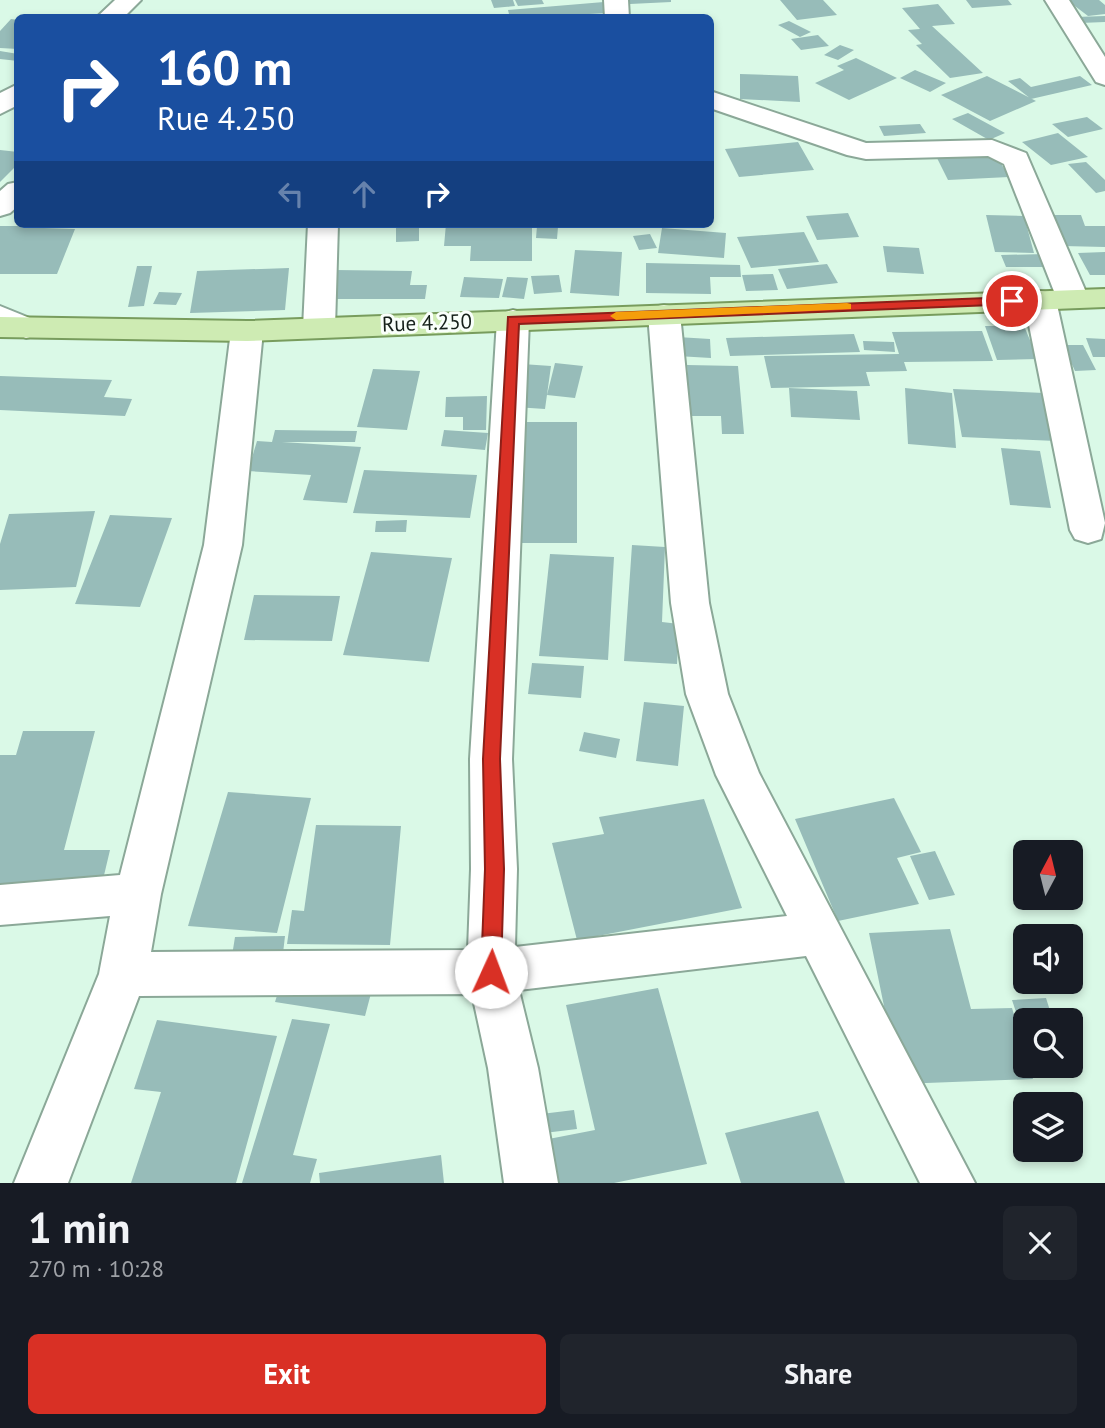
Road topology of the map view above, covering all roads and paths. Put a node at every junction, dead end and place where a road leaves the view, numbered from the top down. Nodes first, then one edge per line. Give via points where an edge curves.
1 (129, 0) edge
2 (1057, 0) edge
3 (113, 14) edge
4 (1105, 77) edge
5 (14, 95) edge
6 (714, 100) edge
7 (0, 106) edge
8 (14, 194) edge
9 (0, 208) edge
10 (323, 228) edge
11 (1105, 298) edge
12 (1056, 300) junction
13 (664, 314) junction
14 (513, 320) junction
15 (9, 323) edge
16 (319, 328) junction
17 (247, 331) junction
18 (1088, 530) dead end
19 (138, 894) junction
20 (0, 905) edge
21 (820, 933) junction
22 (491, 972) junction
23 (123, 974) junction
24 (41, 1183) edge
25 (531, 1183) edge
26 (948, 1183) edge

1 - 3 street
2 - 4 street
5 - 7 street
6 - 12 street via 866,151 992,148 1007,152 1016,159
8 - 9 street
10 - 16 street
11 - 12 main road, Rue 4.250
12 - 13 main road, Rue 4.250
12 - 18 street
13 - 14 main road, Rue 4.250
13 - 21 street via 690,603 707,694 738,775
14 - 16 main road, Rue 4.250
14 - 22 street via 491,759
15 - 17 main road, Rue 4.250
16 - 17 main road, Rue 4.250
17 - 19 street via 223,545
19 - 20 street
19 - 23 street
21 - 22 street
21 - 26 street
22 - 23 street
22 - 25 street via 513,1068
23 - 24 street

